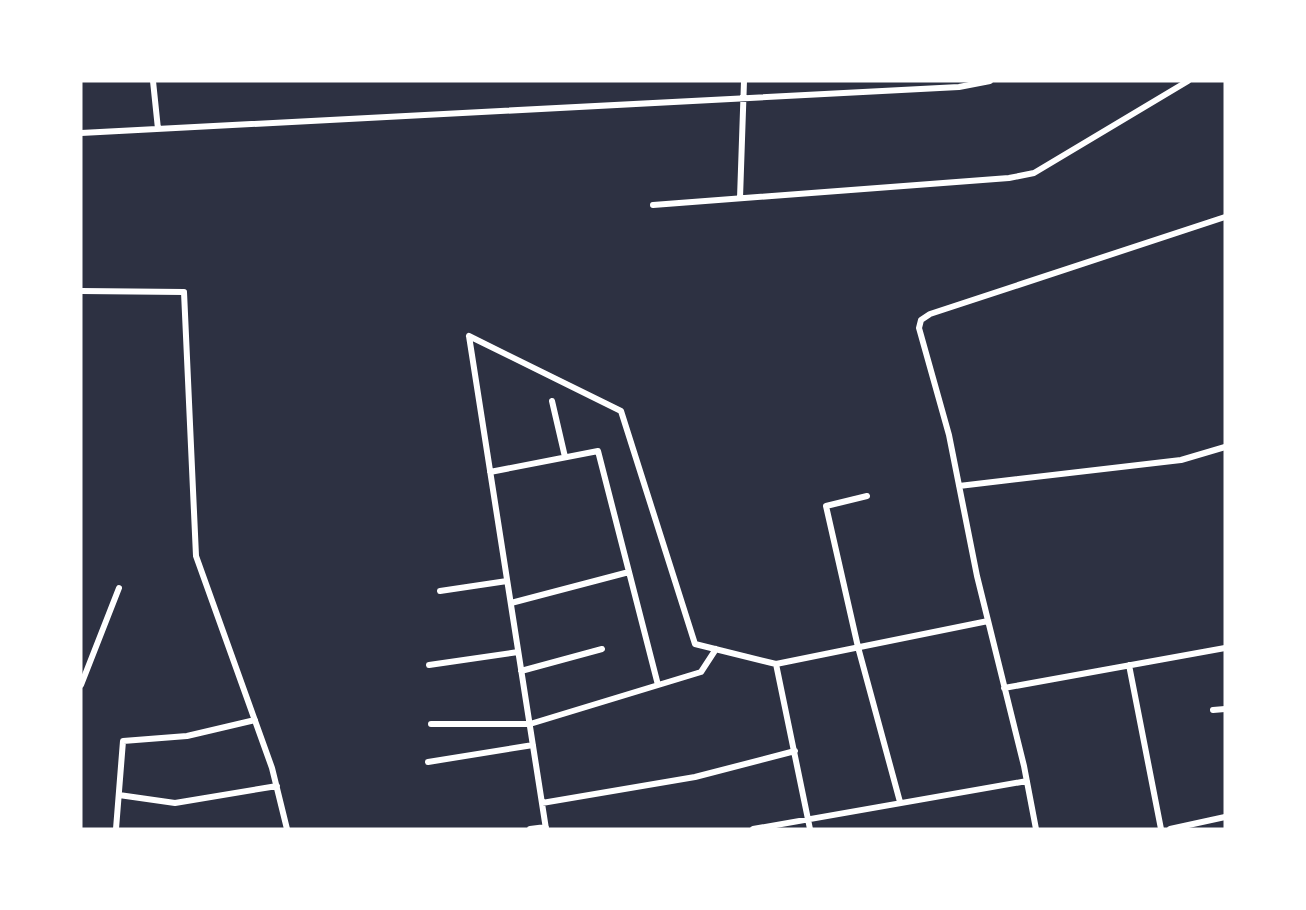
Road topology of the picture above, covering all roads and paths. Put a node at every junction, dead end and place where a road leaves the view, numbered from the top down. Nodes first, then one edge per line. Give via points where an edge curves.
1 (153, 81) edge
2 (744, 81) edge
3 (990, 81) edge
4 (1188, 81) edge
5 (746, 100) junction
6 (158, 129) junction
7 (81, 133) edge
8 (740, 198) junction
9 (653, 205) dead end
10 (1225, 217) edge
11 (81, 291) edge
12 (552, 401) dead end
13 (1225, 447) edge
14 (565, 457) junction
15 (490, 472) junction
16 (959, 486) junction
17 (867, 496) dead end
18 (629, 572) junction
19 (507, 581) junction
20 (119, 588) dead end
21 (441, 591) dead end
22 (511, 603) junction
23 (988, 621) junction
24 (858, 647) junction
25 (1225, 648) edge
26 (602, 649) dead end
27 (717, 649) junction
28 (518, 651) junction
29 (776, 664) junction
30 (429, 665) dead end
31 (1129, 665) junction
32 (521, 671) junction
33 (81, 685) edge
34 (658, 685) junction
35 (1004, 688) junction
36 (1225, 709) edge
37 (1213, 710) dead end
38 (255, 720) junction
39 (431, 724) dead end
40 (530, 724) junction
41 (533, 745) junction
42 (795, 751) junction
43 (428, 762) dead end
44 (1027, 781) junction
45 (277, 786) junction
46 (119, 795) junction
47 (900, 802) junction
48 (542, 803) junction
49 (1225, 816) edge
50 (809, 820) junction
51 (546, 828) edge
52 (116, 829) edge
53 (287, 829) edge
54 (530, 829) edge
55 (753, 829) edge
56 (810, 829) edge
57 (1036, 829) edge
58 (1161, 829) edge
59 (1170, 829) edge

1 - 6 street
2 - 5 street
3 - 5 street via 959,87
4 - 8 street via 1035,173
5 - 6 street
5 - 8 street
6 - 7 street
8 - 9 street
10 - 16 street via 921,320 919,328
11 - 38 street via 184,292 196,556
12 - 14 street
13 - 16 street via 1181,460
14 - 15 street
14 - 18 street via 598,451
15 - 19 street
15 - 27 street via 469,336 621,411 695,644
16 - 23 street
17 - 24 street via 826,506
18 - 22 street
18 - 34 street
19 - 21 street
19 - 22 street
20 - 33 street
22 - 28 street
23 - 24 street
23 - 35 street
24 - 29 street
24 - 47 street
25 - 31 street
26 - 32 street
27 - 29 street
27 - 34 street via 702,672
28 - 30 street
28 - 32 street
29 - 42 street
31 - 35 street
31 - 58 street
32 - 40 street
34 - 40 street
35 - 44 street
36 - 37 street
38 - 45 street
38 - 46 street via 187,736 123,741
39 - 40 street
40 - 41 street
41 - 43 street
41 - 48 street
42 - 48 street via 695,777
42 - 50 street
44 - 47 street
44 - 57 street
45 - 46 street via 175,803
45 - 53 street
46 - 52 street
47 - 50 street
48 - 51 street
49 - 59 street
50 - 55 street
50 - 56 street
51 - 54 street

